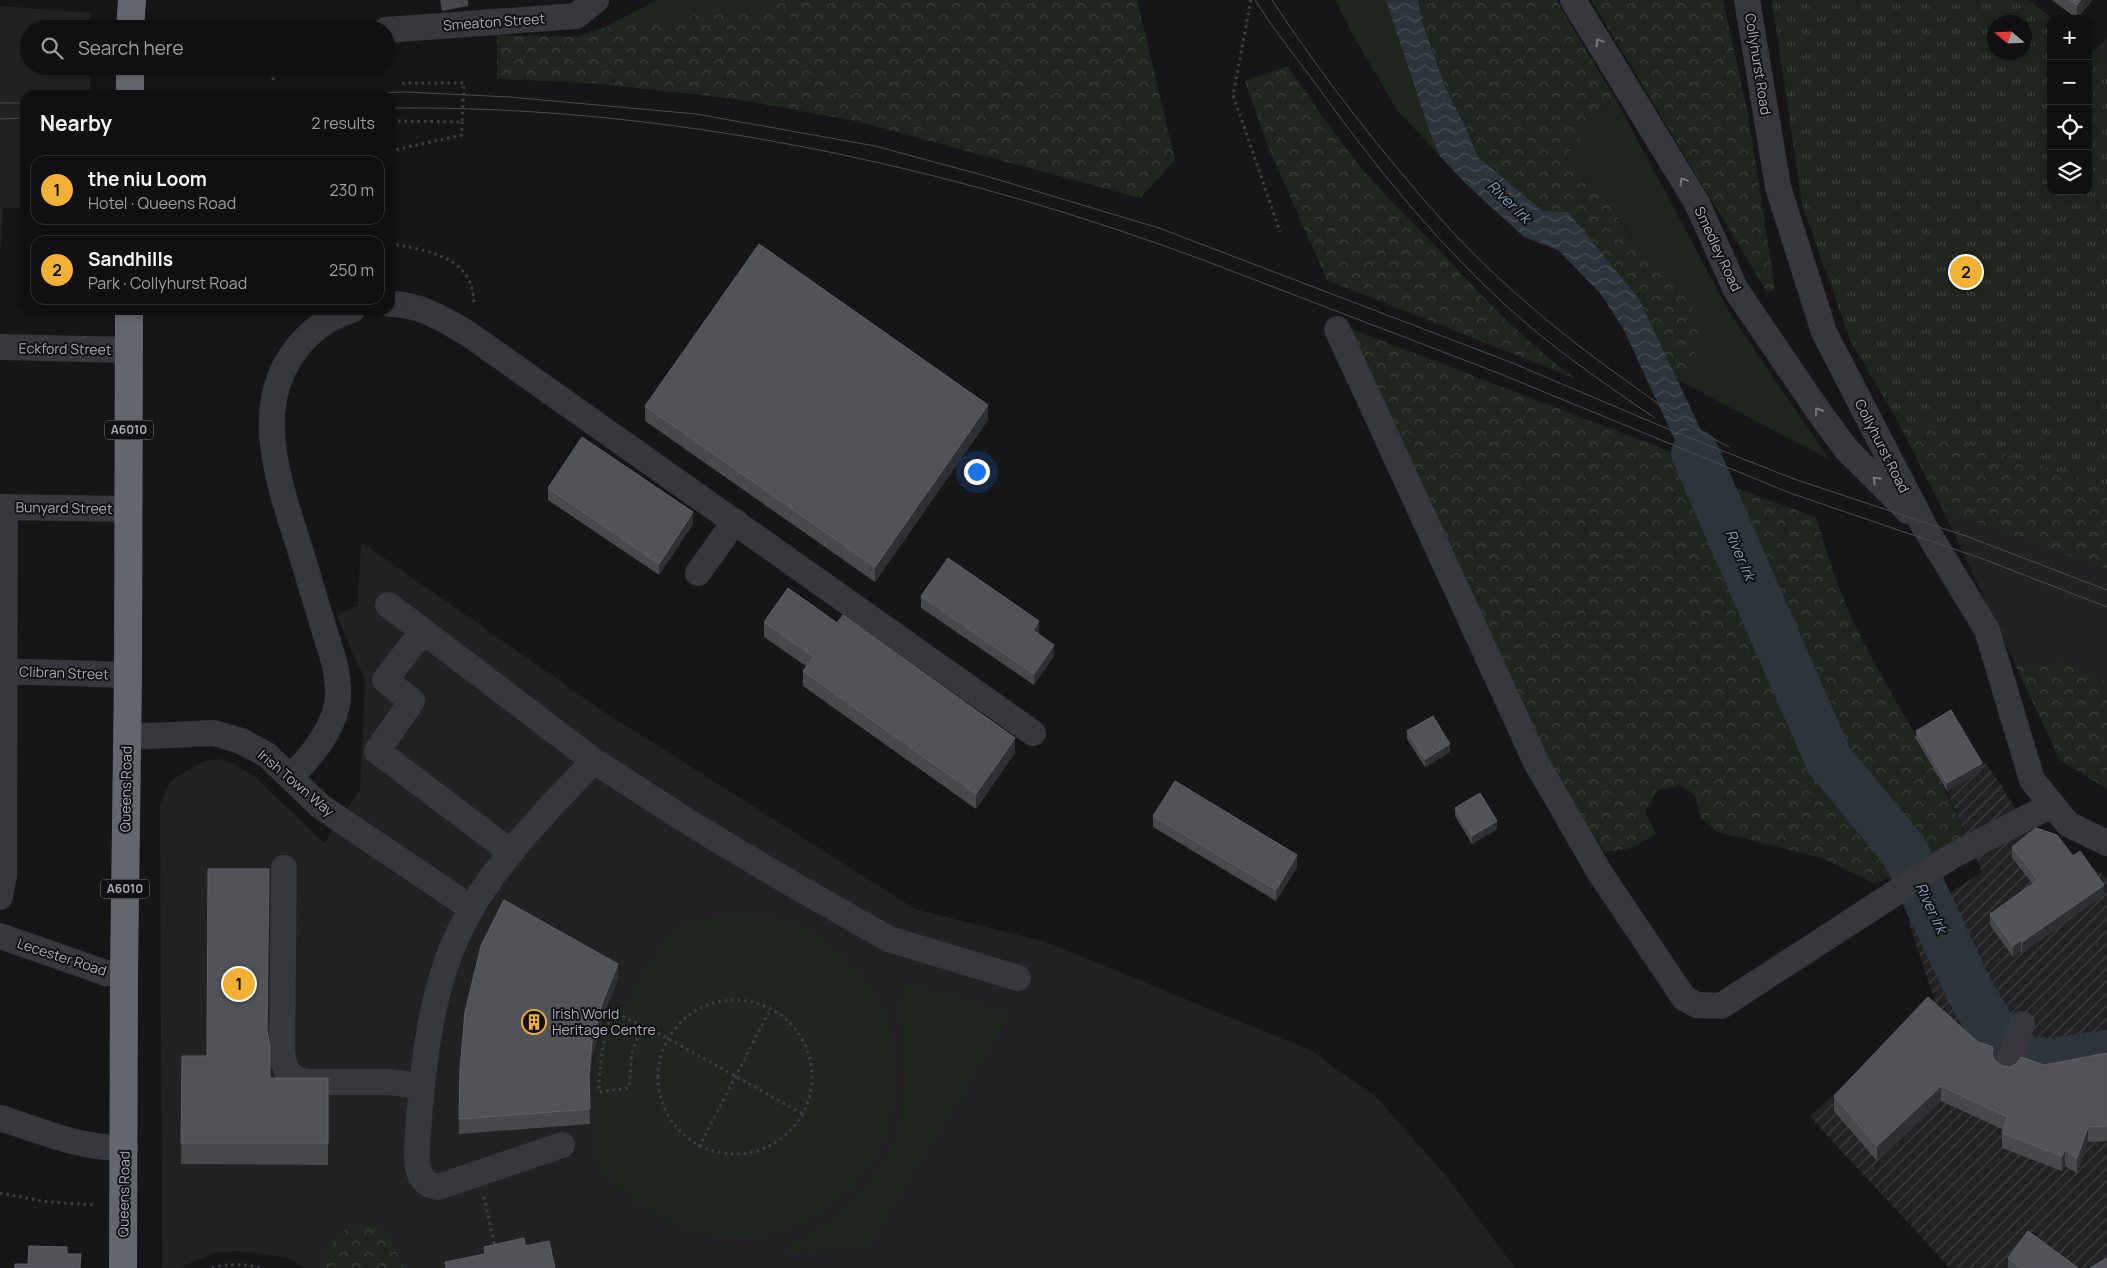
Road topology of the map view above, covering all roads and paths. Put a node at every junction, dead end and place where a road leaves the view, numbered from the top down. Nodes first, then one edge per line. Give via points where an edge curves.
1 (596, 0) edge
2 (1251, 0) edge
3 (1573, 0) edge
4 (1748, 0) edge
5 (395, 29) edge
6 (130, 75) edge
7 (272, 75) edge
8 (273, 80) dead end
9 (398, 83) dead end
10 (130, 90) edge
11 (398, 121) dead end
12 (462, 122) junction
13 (395, 150) edge
14 (1280, 232) dead end
15 (395, 244) edge
16 (395, 304) edge
17 (129, 315) edge
18 (338, 315) edge
19 (1337, 328) dead end
20 (467, 333) junction
21 (0, 347) edge
22 (130, 350) junction
23 (2, 507) edge
24 (128, 509) junction
25 (735, 522) junction
26 (1924, 526) junction
27 (698, 573) dead end
28 (2, 586) edge
29 (388, 605) dead end
30 (423, 631) junction
31 (2, 671) edge
32 (128, 675) junction
33 (1033, 732) dead end
34 (127, 737) junction
35 (594, 761) junction
36 (291, 777) junction
37 (2052, 805) junction
38 (2107, 843) edge
39 (2, 847) edge
40 (511, 852) junction
41 (284, 868) dead end
42 (0, 897) edge
43 (471, 908) junction
44 (0, 936) edge
45 (124, 973) junction
46 (1018, 978) dead end
47 (771, 1008) junction
48 (2022, 1024) dead end
49 (642, 1026) junction
50 (667, 1038) junction
51 (2007, 1067) edge
52 (735, 1076) junction
53 (421, 1086) junction
54 (803, 1114) junction
55 (0, 1118) edge
56 (562, 1145) dead end
57 (699, 1147) junction
58 (124, 1148) junction
59 (476, 1174) junction
60 (0, 1193) edge
61 (124, 1207) junction
62 (497, 1255) edge
63 (123, 1268) edge
64 (212, 1268) edge
65 (262, 1268) edge

1 - 5 street, Smeaton Street via 576,16
2 - 14 path via 1233,95
26 -> 3 street, Smedley Road via 1847,450 1736,290 1697,203
4 - 26 street, Collyhurst Road via 1778,187 1824,332
6 - 10 highway
7 - 8 path
9 - 12 path via 464,82
11 - 12 path
12 - 13 path via 462,135
15 - 20 path via 437,253 460,267 473,292 473,319
16 - 20 street via 423,309
17 - 22 highway, Queens Road / A6010
18 - 36 street via 304,338 291,355 278,380 271,422 281,489 338,684 338,704 331,724 321,742
19 - 37 street via 1536,762 1600,873 1684,998 1697,1005 1720,1006 1952,856
20 - 25 street
21 - 22 street, Eckford Street
22 - 24 highway, Queens Road / A6010
23 - 24 street, Bunyard Street
23 - 28 street
24 - 32 highway, Queens Road / A6010
25 - 27 street
25 - 33 street
26 - 37 street, Collyhurst Road via 1987,630 2032,780
28 - 31 street
29 - 30 street
30 - 35 street
30 - 40 street via 386,680 412,701 377,751
31 - 32 street, Clibran Street
31 - 39 street
32 - 34 highway, Queens Road / A6010
34 - 36 street, Irish Town Way via 214,733 241,741 267,755
34 - 45 highway, Queens Road / A6010
35 - 40 street
35 - 46 street via 698,828 889,939
36 - 43 street, Irish Town Way via 320,806
37 - 38 street, Collyhurst Road via 2068,824
39 - 42 street via 4,875
40 - 43 street
41 - 53 street via 282,1060 288,1073 308,1082 390,1082
43 - 53 street via 441,979 430,1019
44 - 45 street, Lecester Road via 106,973
45 - 58 highway, Queens Road / A6010
47 - 50 path via 756,1002 730,999 705,1005 683,1019
47 - 52 path
47 - 54 path via 798,1031 809,1054 812,1080 808,1105
48 - 51 street
49 - 49 path via 632,1052 629,1088 599,1092 602,1049 612,1011
49 - 50 path
50 - 52 path
50 - 57 path via 658,1062 658,1088 665,1112 680,1133
52 - 54 path
52 - 57 path
53 - 59 street via 417,1150 422,1180 438,1187
54 - 57 path via 794,1127 774,1144 751,1154 725,1154
55 - 58 street via 84,1146
56 - 59 street
58 - 61 highway, Queens Road / A6010
59 - 62 path via 488,1208
60 - 61 path via 48,1202
61 - 63 highway, Queens Road / A6010
64 - 65 path via 223,1264

